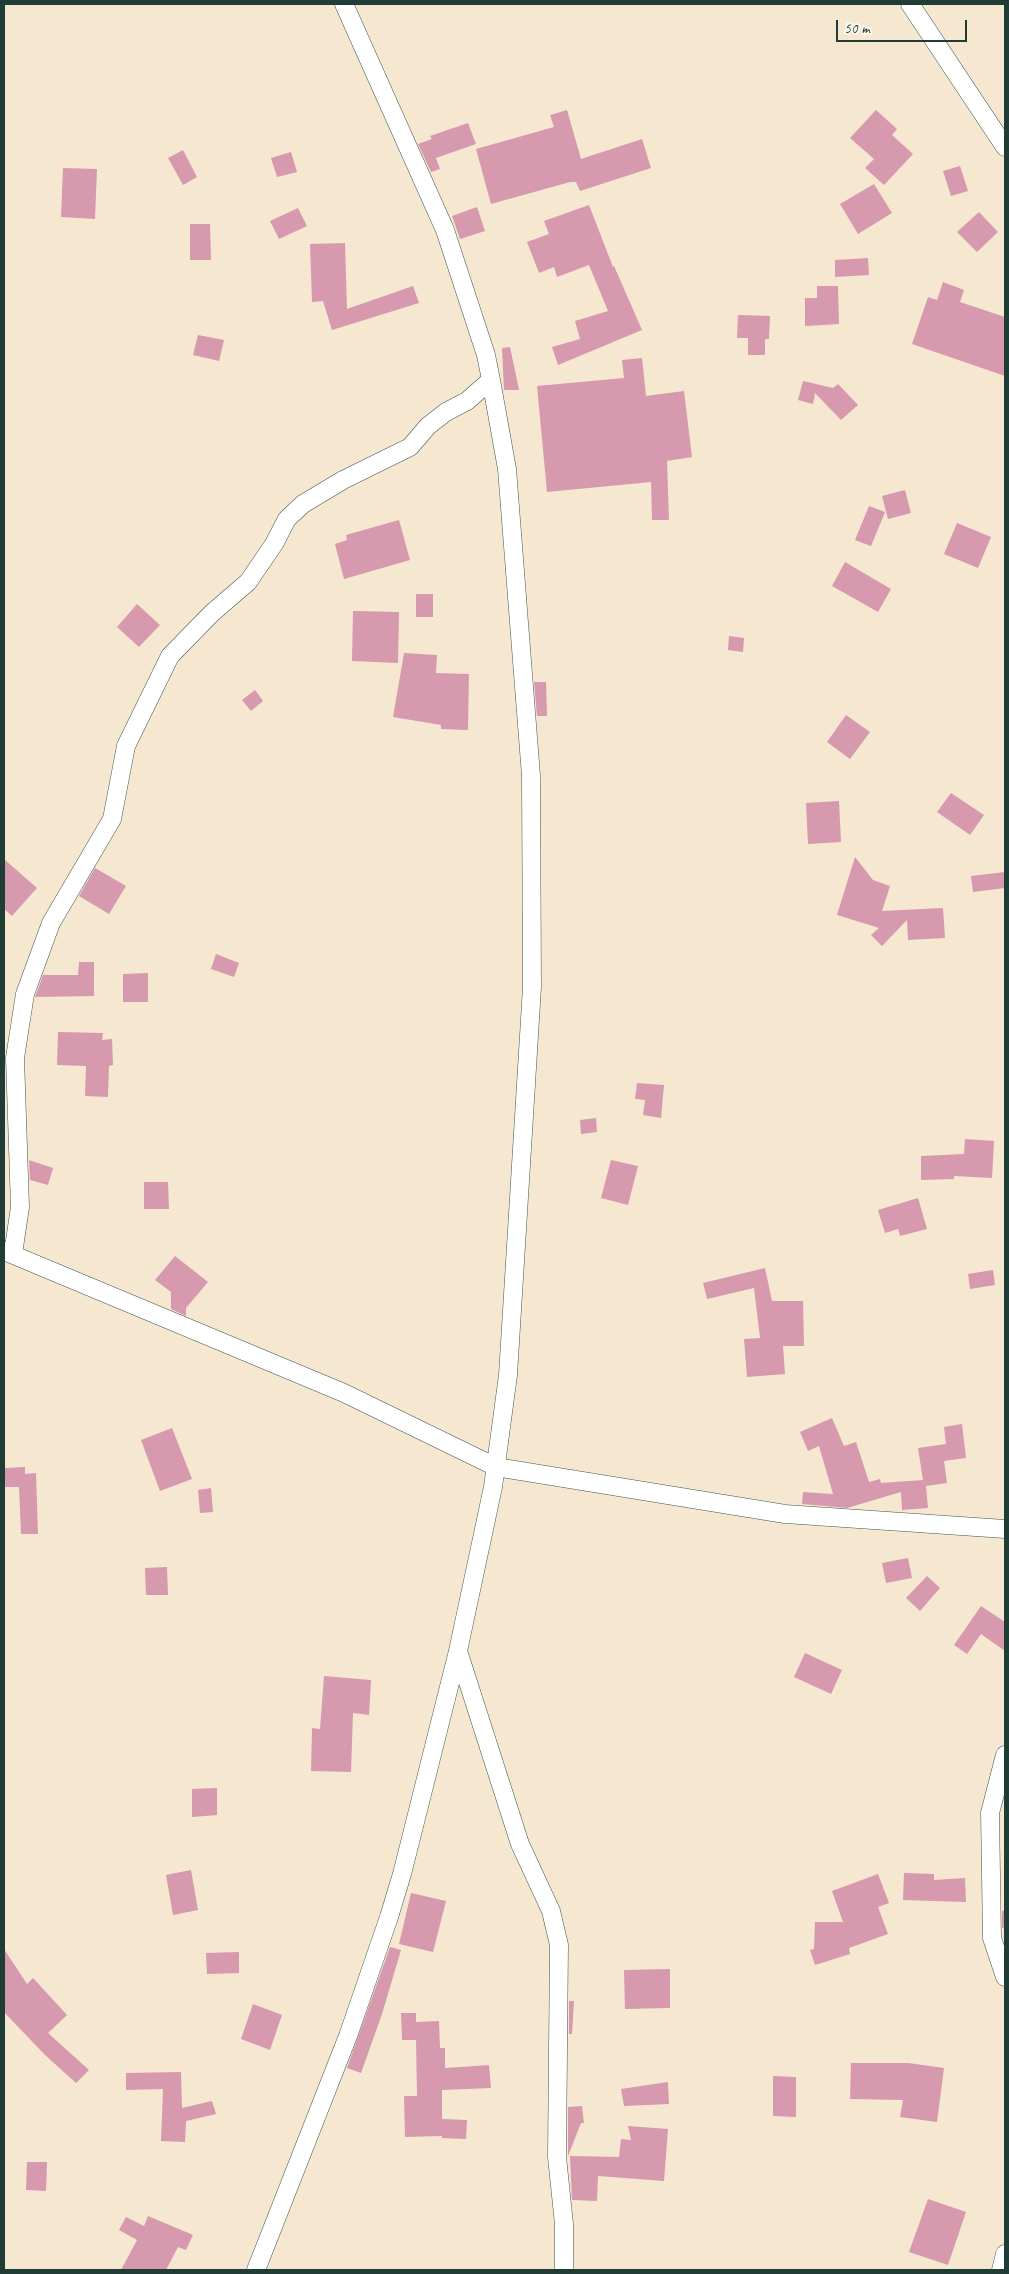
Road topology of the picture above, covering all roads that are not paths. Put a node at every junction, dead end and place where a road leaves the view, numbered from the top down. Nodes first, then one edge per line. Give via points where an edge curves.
1 (344, 4) edge
2 (910, 4) edge
3 (1005, 147) edge
4 (491, 380) junction
5 (9, 1253) edge
6 (496, 1466) junction
7 (1005, 1529) edge
8 (458, 1651) junction
9 (1005, 1755) edge
10 (1005, 1977) edge
11 (1005, 2254) edge
12 (256, 2270) edge
13 (564, 2270) edge
14 (1001, 2270) edge

1 - 4 street via 445,230 486,355
2 - 3 street
4 - 5 street via 467,401 428,426 410,447 303,504 287,519 248,582 170,656 126,746 112,819 51,923 25,994 15,1058 20,1207
4 - 6 street via 508,469 530,766 532,987 509,1365
5 - 6 street via 344,1393
6 - 7 street via 785,1514
6 - 8 street
8 - 12 street via 389,1917 348,2036
8 - 13 street via 520,1844 550,1911 559,1945 558,2157
9 - 10 street via 990,1813 992,1938
11 - 14 street

